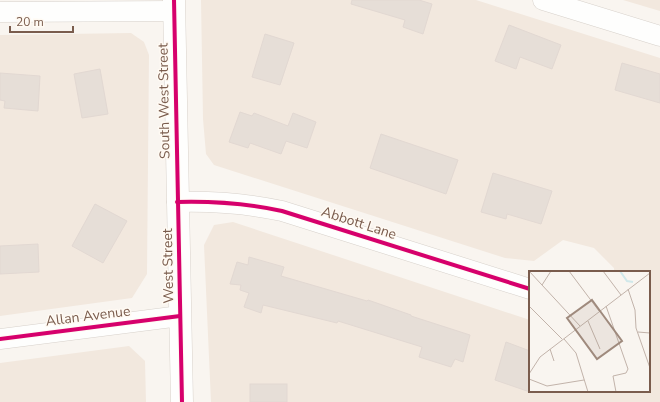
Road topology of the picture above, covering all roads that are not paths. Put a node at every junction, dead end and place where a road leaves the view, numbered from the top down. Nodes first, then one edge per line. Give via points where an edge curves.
1 (543, 0) edge
2 (174, 6) edge
3 (0, 12) edge
4 (660, 36) edge
5 (177, 202) junction
6 (529, 288) edge
7 (180, 316) junction
8 (0, 339) edge
9 (182, 402) edge

1 - 4 street
2 - 3 street
2 - 5 main road, South West Street
5 - 6 street, Abbott Lane via 218,201 282,211
5 - 7 main road, West Street
7 - 8 street, Allan Avenue
7 - 9 main road, West Street

